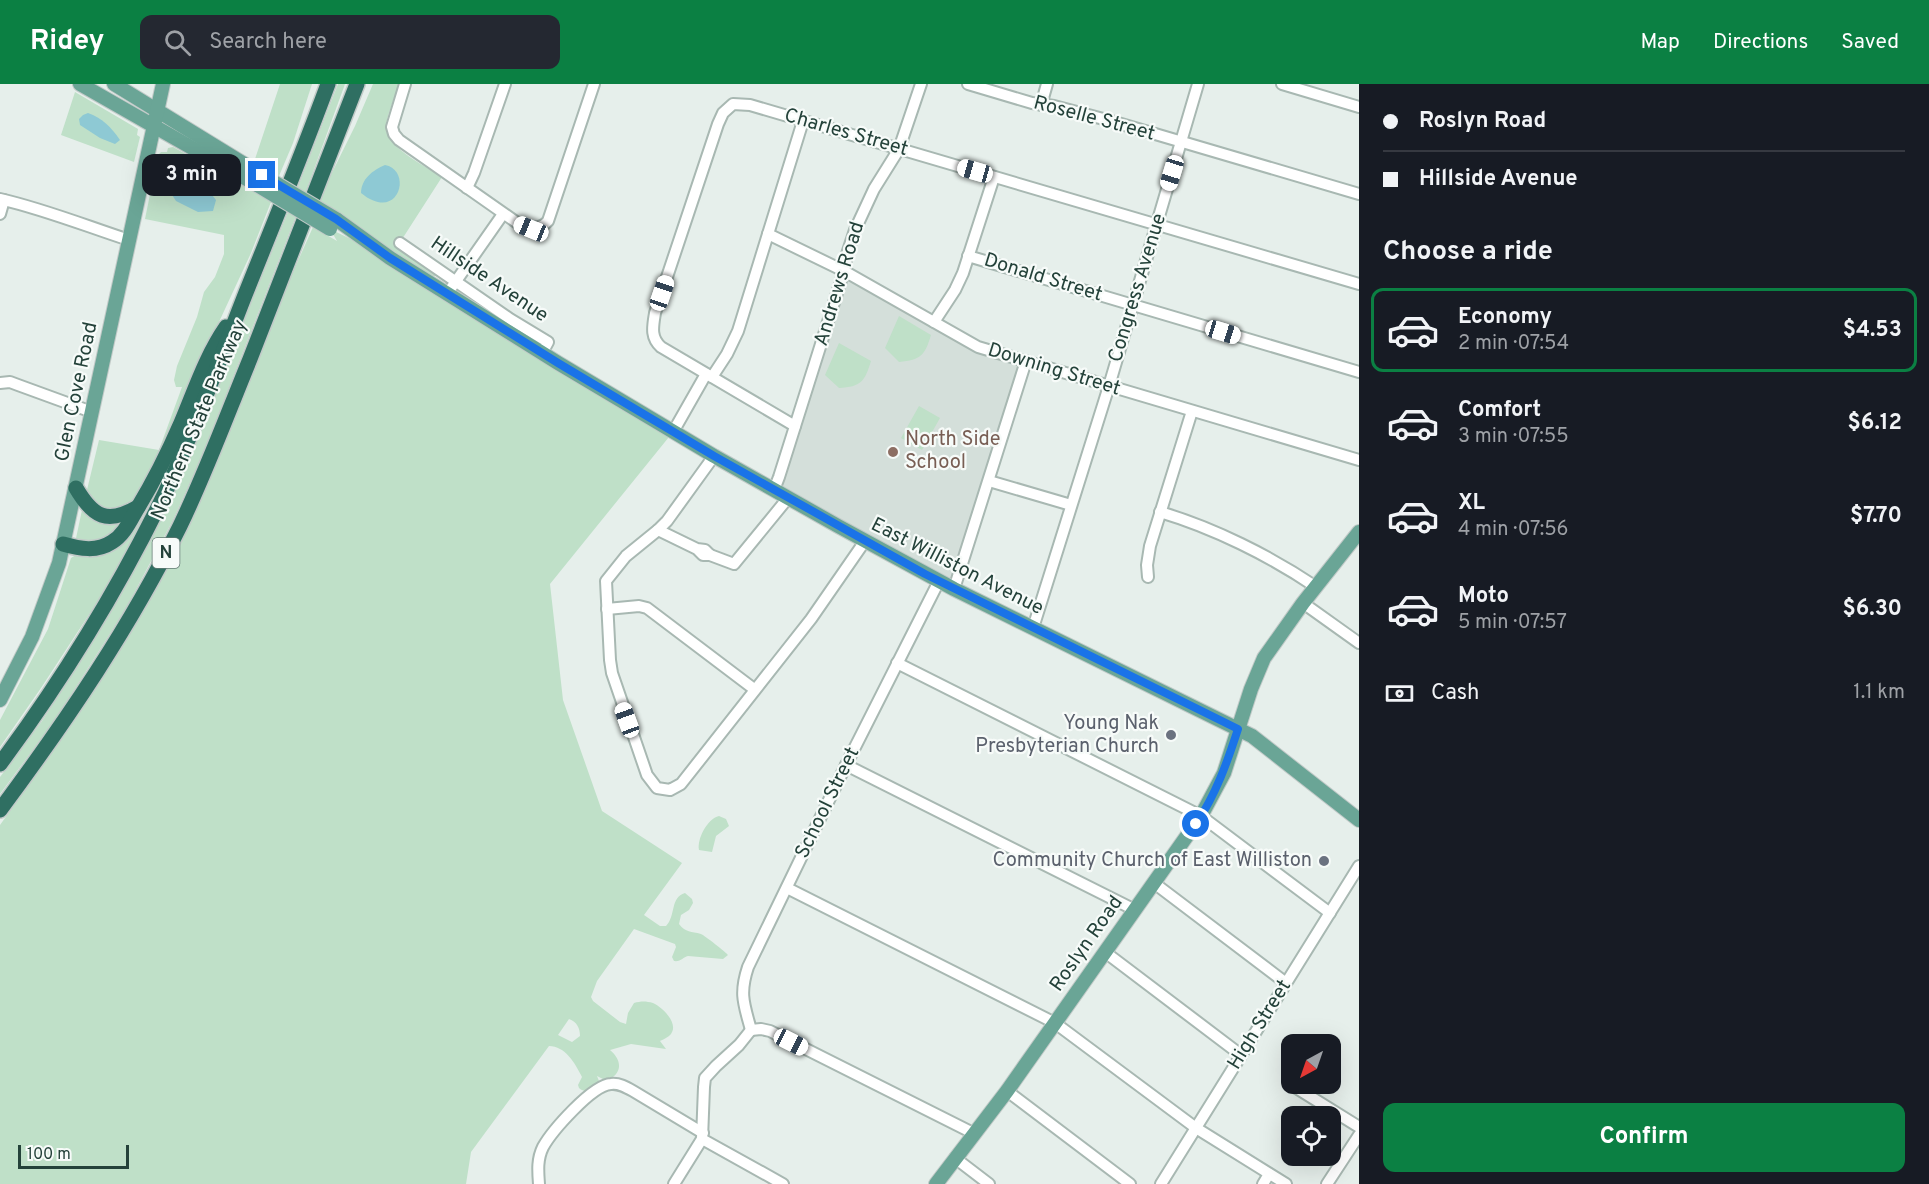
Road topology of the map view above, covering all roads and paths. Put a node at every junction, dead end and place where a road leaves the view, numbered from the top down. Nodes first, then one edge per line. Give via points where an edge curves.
1 (80, 84) edge
2 (114, 84) edge
3 (163, 84) edge
4 (327, 84) edge
5 (357, 84) edge
6 (405, 84) edge
7 (505, 84) edge
8 (594, 84) edge
9 (921, 84) edge
10 (968, 84) edge
11 (1047, 84) edge
12 (1198, 84) edge
13 (1282, 84) edge
14 (1041, 105) junction
15 (1359, 106) edge
16 (158, 110) junction
17 (802, 121) junction
18 (153, 126) junction
19 (1181, 142) junction
20 (899, 149) junction
21 (994, 177) junction
22 (259, 180) junction
23 (467, 188) junction
24 (1359, 194) edge
25 (2, 200) edge
26 (0, 214) edge
27 (503, 214) junction
28 (1157, 225) junction
29 (768, 234) junction
30 (129, 240) junction
31 (400, 243) dead end
32 (968, 256) junction
33 (844, 271) junction
34 (456, 282) junction
35 (1359, 284) edge
36 (447, 294) junction
37 (243, 302) junction
38 (1133, 305) junction
39 (934, 322) junction
40 (539, 351) junction
41 (1026, 361) junction
42 (1359, 372) edge
43 (709, 375) junction
44 (0, 383) edge
45 (1109, 386) junction
46 (1192, 411) junction
47 (92, 412) junction
48 (795, 426) junction
49 (673, 432) junction
50 (714, 456) junction
51 (1359, 460) edge
52 (988, 481) junction
53 (76, 488) junction
54 (774, 490) junction
55 (788, 498) junction
56 (1071, 505) junction
57 (138, 507) junction
58 (1160, 512) junction
59 (658, 531) junction
60 (1358, 536) edge
61 (865, 541) junction
62 (63, 544) junction
63 (1148, 577) dead end
64 (939, 581) junction
65 (1316, 587) junction
66 (954, 589) junction
67 (1303, 603) junction
68 (607, 609) junction
69 (1033, 628) junction
70 (1359, 643) edge
71 (897, 663) junction
72 (754, 689) junction
73 (2, 693) edge
74 (1238, 729) junction
75 (0, 764) edge
76 (846, 765) junction
77 (0, 810) edge
78 (1202, 816) junction
79 (1359, 820) edge
80 (1359, 866) edge
81 (1154, 883) junction
82 (787, 888) junction
83 (1135, 910) junction
84 (1330, 913) junction
85 (1105, 952) junction
86 (1286, 983) junction
87 (1055, 1023) junction
88 (751, 1030) junction
89 (1241, 1055) junction
90 (1007, 1090) junction
91 (1306, 1094) edge
92 (1359, 1127) edge
93 (1196, 1128) junction
94 (974, 1133) junction
95 (1359, 1135) edge
96 (702, 1136) junction
97 (955, 1158) junction
98 (1269, 1174) junction
99 (1329, 1182) edge
100 (539, 1184) edge
101 (674, 1184) edge
102 (783, 1184) edge
103 (936, 1184) edge
104 (989, 1184) edge
105 (1130, 1184) edge
106 (1161, 1184) edge
107 (1263, 1184) edge
108 (1286, 1184) edge

1 - 18 main road, Hillside Avenue
2 - 16 main road, Hillside Avenue
3 - 16 main road, Glen Cove Road
4 - 37 highway, Northern State Parkway / N
5 - 77 highway, Northern State Parkway / N via 181,524 142,598 70,714
6 - 23 street via 392,127 394,134
7 - 23 street
8 - 27 street via 548,221 531,229
9 - 20 street, Andrews Road
10 - 14 street, Roselle Street
11 - 14 street
12 - 19 street, Congress Avenue
13 - 15 street
14 - 19 street, Roselle Street
16 - 18 main road, Glen Cove Road
16 - 22 main road, Hillside Avenue
17 - 20 street, Charles Street
17 - 29 street
17 - 43 street, Charles Street via 738,103 728,107 718,124 652,330 661,347
18 - 22 main road, Hillside Avenue
18 - 30 main road, Glen Cove Road
19 - 24 street, Roselle Street
19 - 28 street, Congress Avenue
20 - 21 street, Charles Street
20 - 33 street, Andrews Road via 866,205
21 - 28 street, Charles Street
21 - 32 street
22 - 36 main road, Hillside Avenue, bridge
23 - 27 street
25 - 26 street
25 - 30 street via 43,209
27 - 34 street
28 - 35 street, Charles Street
28 - 38 street, Congress Avenue
29 - 33 street, Downing Street
29 - 43 street via 738,331 727,354
30 - 47 main road, Glen Cove Road
31 - 34 street, Hillside Avenue
32 - 38 street, Donald Street
32 - 39 street via 955,290
33 - 39 street, Downing Street
33 - 48 street, Andrews Road
34 - 36 street
34 - 40 street, Hillside Avenue via 548,342
36 - 40 main road, Hillside Avenue
37 - 57 highway via 213,346 169,450
37 - 75 highway, Northern State Parkway / N via 176,467 133,556 78,650
38 - 42 street, Donald Street
38 - 45 street, Congress Avenue
39 - 41 street, Downing Street via 978,347
40 - 49 main road, East Williston Avenue
41 - 45 street, Downing Street
41 - 52 street
43 - 48 street, Charles Street
43 - 49 street
44 - 47 street via 10,382
45 - 46 street, Downing Street
45 - 56 street, Congress Avenue
46 - 51 street, Downing Street
46 - 58 street
47 - 53 main road, Glen Cove Road
48 - 54 street, Andrews Road
49 - 50 main road, East Williston Avenue
50 - 54 main road, East Williston Avenue
50 - 59 street
52 - 56 street
52 - 66 street
53 - 57 highway via 89,507 102,516 117,517
53 - 62 main road, Glen Cove Road
54 - 55 main road, East Williston Avenue
55 - 59 street via 734,564 703,555
55 - 61 main road, East Williston Avenue
56 - 69 street, Congress Avenue
57 - 62 highway via 122,533 109,544 91,549
58 - 63 street via 1148,555
58 - 65 street via 1202,526
59 - 68 street via 626,556 608,579
60 - 65 main road, Roslyn Road
61 - 64 main road, East Williston Avenue
61 - 72 street via 811,619
62 - 73 main road, Glen Cove Road via 39,620
64 - 66 main road, East Williston Avenue
64 - 71 street, School Street
65 - 67 main road, Roslyn Road
66 - 69 main road, East Williston Avenue
67 - 70 street
67 - 74 main road, Roslyn Road via 1264,658
68 - 72 street via 647,608
68 - 72 street via 612,674 648,775 661,790 681,784
69 - 74 main road, East Williston Avenue
71 - 76 street, School Street
71 - 78 street
74 - 78 main road, Roslyn Road via 1224,773
74 - 79 main road, East Williston Avenue via 1265,745
76 - 82 street, School Street
76 - 83 street
78 - 81 main road, Roslyn Road
78 - 84 street
80 - 84 street, High Street
81 - 83 main road, Roslyn Road
81 - 86 street
82 - 87 street
82 - 88 street, School Street via 743,982
83 - 85 main road, Roslyn Road
84 - 86 street, High Street
85 - 87 main road, Roslyn Road
85 - 89 street
86 - 89 street, High Street
87 - 90 main road, Roslyn Road
87 - 93 street
88 - 94 street via 770,1031
88 - 96 street via 705,1078
89 - 93 street, High Street
90 - 94 main road, Roslyn Road
90 - 105 street
91 - 92 street
93 - 98 street
93 - 106 street, High Street
94 - 97 main road, Roslyn Road
95 - 99 street
96 - 100 street via 633,1090 610,1084 590,1094 549,1138 538,1164
96 - 101 street
96 - 102 street
97 - 103 main road, Roslyn Road
97 - 104 street
98 - 107 street
98 - 108 street

